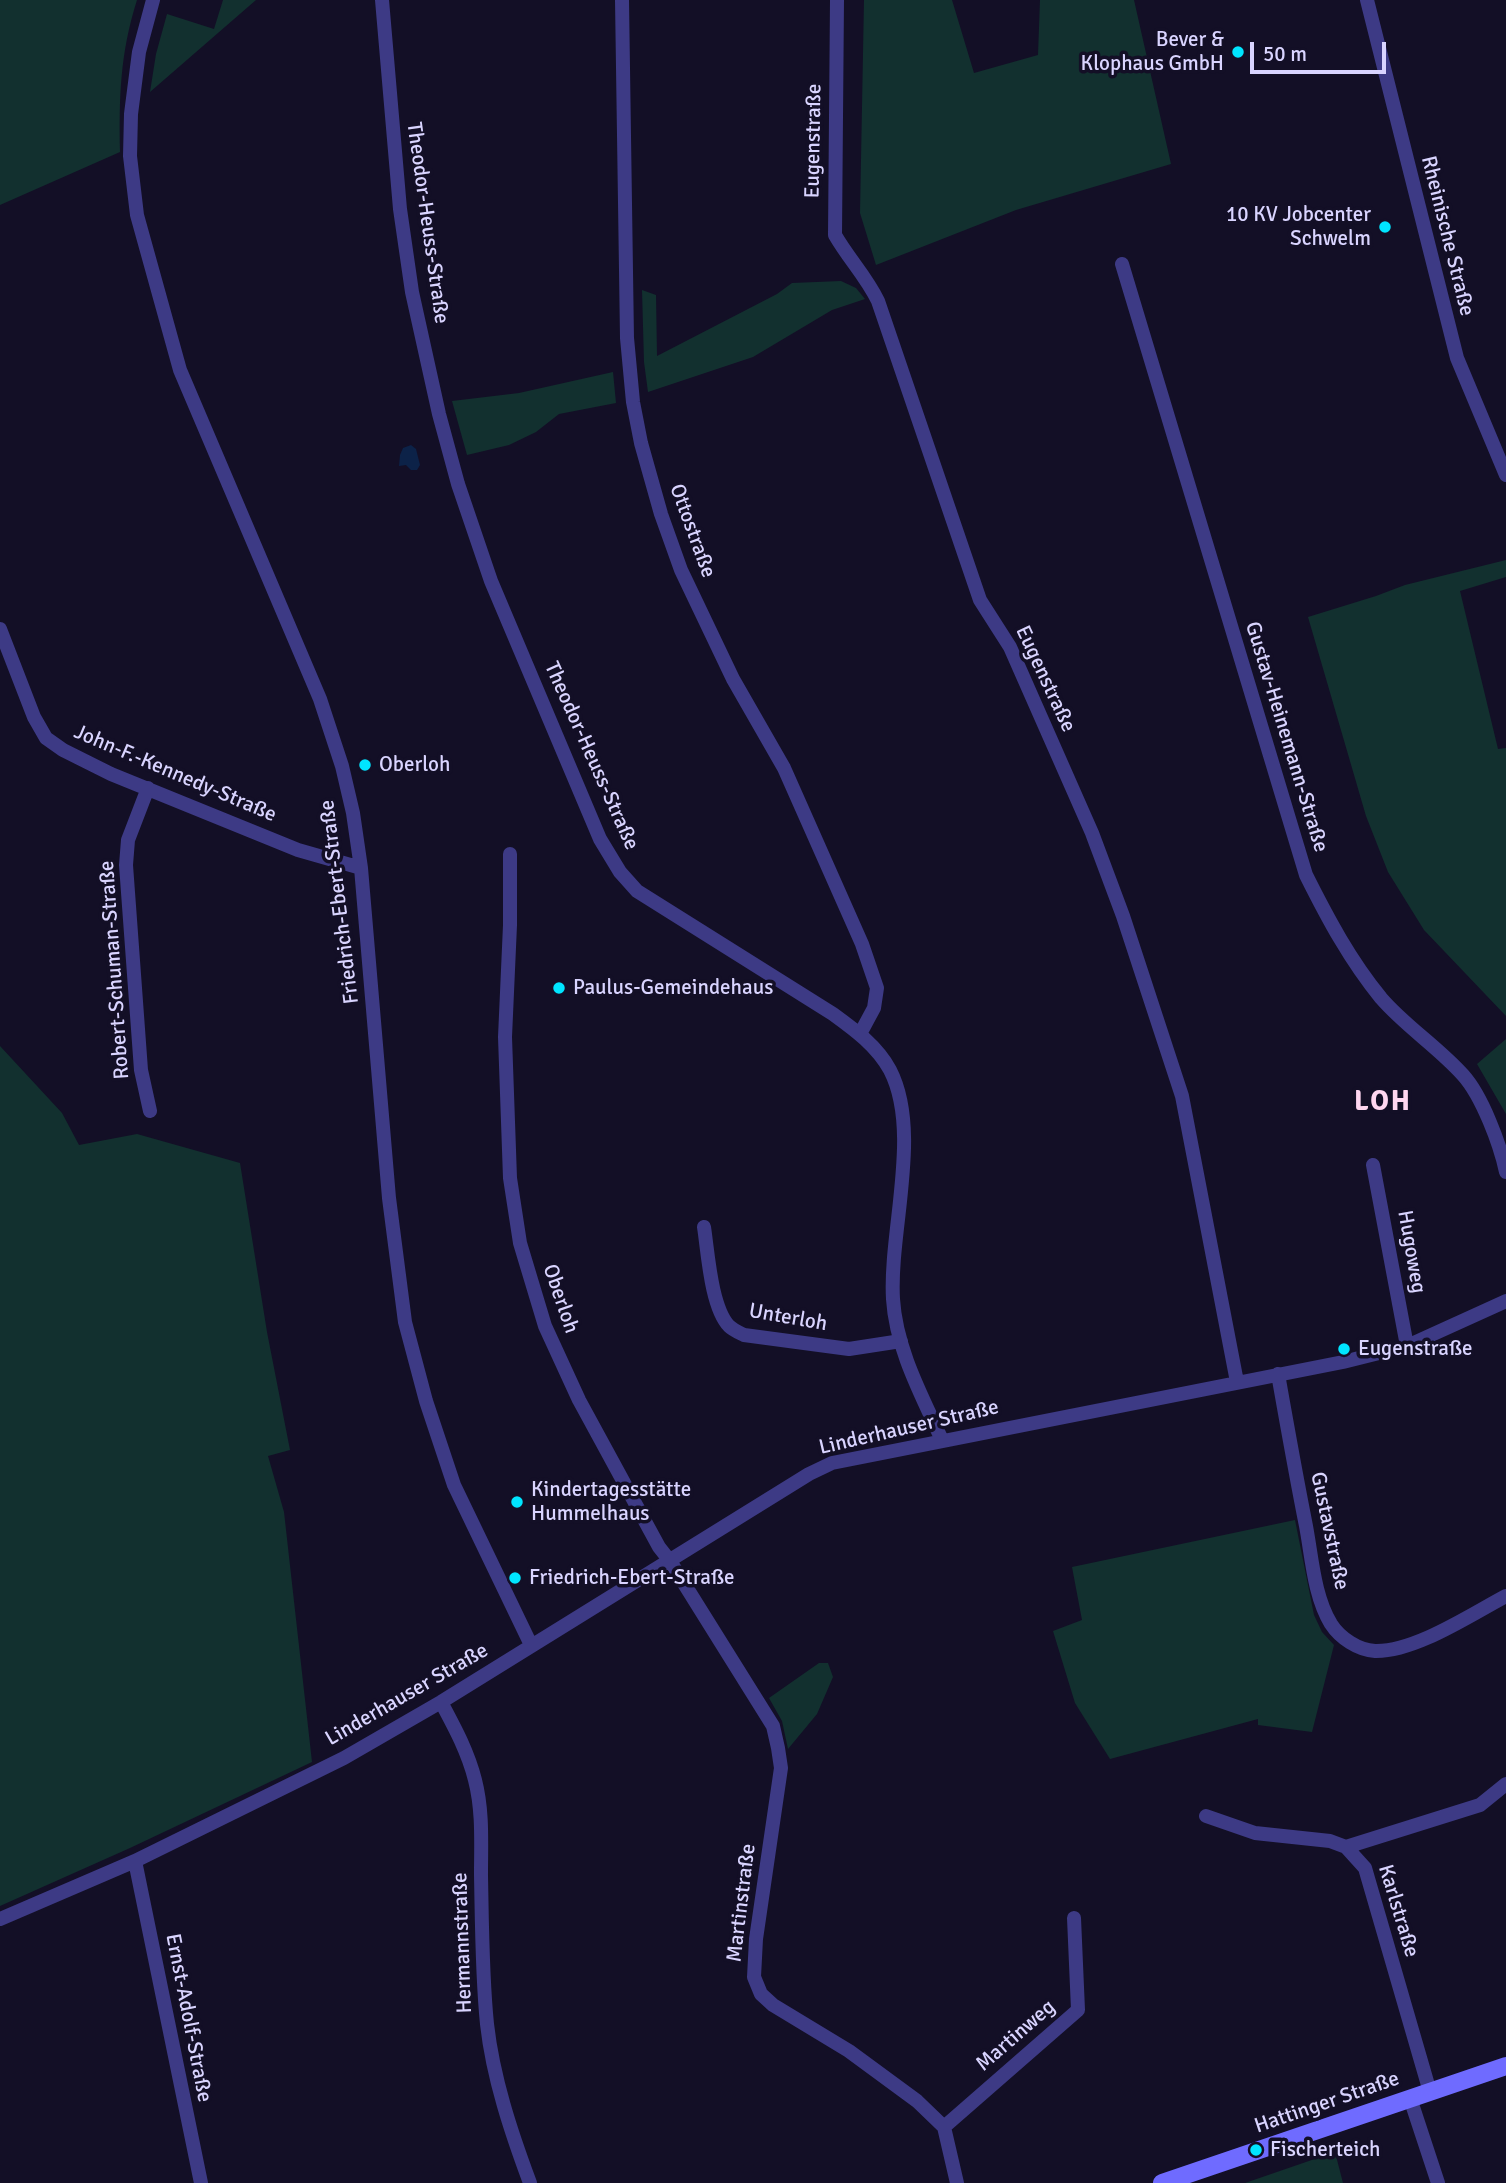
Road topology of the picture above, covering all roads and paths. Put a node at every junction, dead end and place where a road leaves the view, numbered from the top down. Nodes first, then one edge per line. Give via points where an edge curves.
1 (153, 0) edge
2 (382, 0) edge
3 (622, 0) edge
4 (837, 0) edge
5 (1367, 0) edge
6 (1122, 264) dead end
7 (1506, 475) edge
8 (0, 629) edge
9 (148, 788) junction
10 (510, 854) dead end
11 (361, 868) junction
12 (860, 1034) junction
13 (150, 1111) dead end
14 (1373, 1165) dead end
15 (1506, 1172) edge
16 (704, 1227) dead end
17 (1506, 1301) edge
18 (901, 1341) junction
19 (1407, 1346) junction
20 (1278, 1374) junction
21 (1237, 1382) junction
22 (942, 1440) junction
23 (670, 1561) junction
24 (1506, 1596) edge
25 (531, 1645) junction
26 (441, 1702) junction
27 (1506, 1784) edge
28 (1206, 1816) dead end
29 (1346, 1847) junction
30 (135, 1861) junction
31 (1074, 1918) dead end
32 (0, 1919) edge
33 (1506, 2066) edge
34 (1430, 2092) junction
35 (1410, 2098) junction
36 (944, 2127) junction
37 (201, 2183) edge
38 (530, 2183) edge
39 (957, 2183) edge
40 (1163, 2183) edge
41 (1437, 2183) edge

1 - 11 street, Friedrich-Ebert-Straße via 139,51 131,114 137,215 180,370 320,699 354,813
2 - 12 street, Theodor-Heuss-Straße via 403,233 439,414 491,581 600,839 637,891
3 - 12 street, Ottostraße via 627,338 641,443 681,570 733,679 784,768 862,944 877,988 874,1008
4 - 21 street, Eugenstraße via 835,235 878,300 980,600 1010,647 1123,916 1182,1096
5 - 7 street, Rheinische Straße via 1457,358
6 - 15 street, Gustav-Heinemann-Straße via 1306,875 1350,957 1383,1000 1464,1076 1492,1125
8 - 9 street, John-F.-Kennedy-Straße via 46,738 81,760
9 - 11 street, John-F.-Kennedy-Straße via 298,850
9 - 13 street, Robert-Schuman-Straße via 128,840 126,865 141,1070
10 - 23 street, Oberloh via 505,1037 510,1178 520,1243 545,1326 579,1400
11 - 25 street, Friedrich-Ebert-Straße via 391,1220 405,1322 454,1485
12 - 18 street, Theodor-Heuss-Straße via 890,1070 902,1117 904,1149 893,1300
14 - 19 street, Hugoweg
16 - 18 street, Unterloh via 715,1292 730,1327 744,1335 849,1349
17 - 19 street, Linderhauser Straße
18 - 22 street, Theodor-Heuss-Straße
19 - 20 street, Linderhauser Straße
20 - 21 street, Linderhauser Straße
20 - 24 street, Gustavstraße via 1317,1587 1342,1636 1372,1651 1393,1650 1414,1644
21 - 22 street, Linderhauser Straße
22 - 23 street, Linderhauser Straße via 832,1463
23 - 25 street, Linderhauser Straße
23 - 36 street, Martinstraße via 773,1726 778,1748 781,1768 755,1939 754,1977 761,1994 884,2076
25 - 26 street, Linderhauser Straße
26 - 30 street, Linderhauser Straße via 344,1758
26 - 38 street, Hermannstraße via 463,1744 477,1790 487,2025 512,2135
27 - 29 street via 1480,1805
28 - 29 street via 1255,1833
29 - 34 street, Karlstraße via 1365,1868
30 - 32 street, Linderhauser Straße
30 - 37 street, Ernst-Adolf-Straße
31 - 36 street, Martinweg via 1078,2010
33 - 34 main road, Hattinger Straße
34 - 35 main road, Hattinger Straße
35 - 40 main road, Hattinger Straße
35 - 41 street
36 - 39 street

